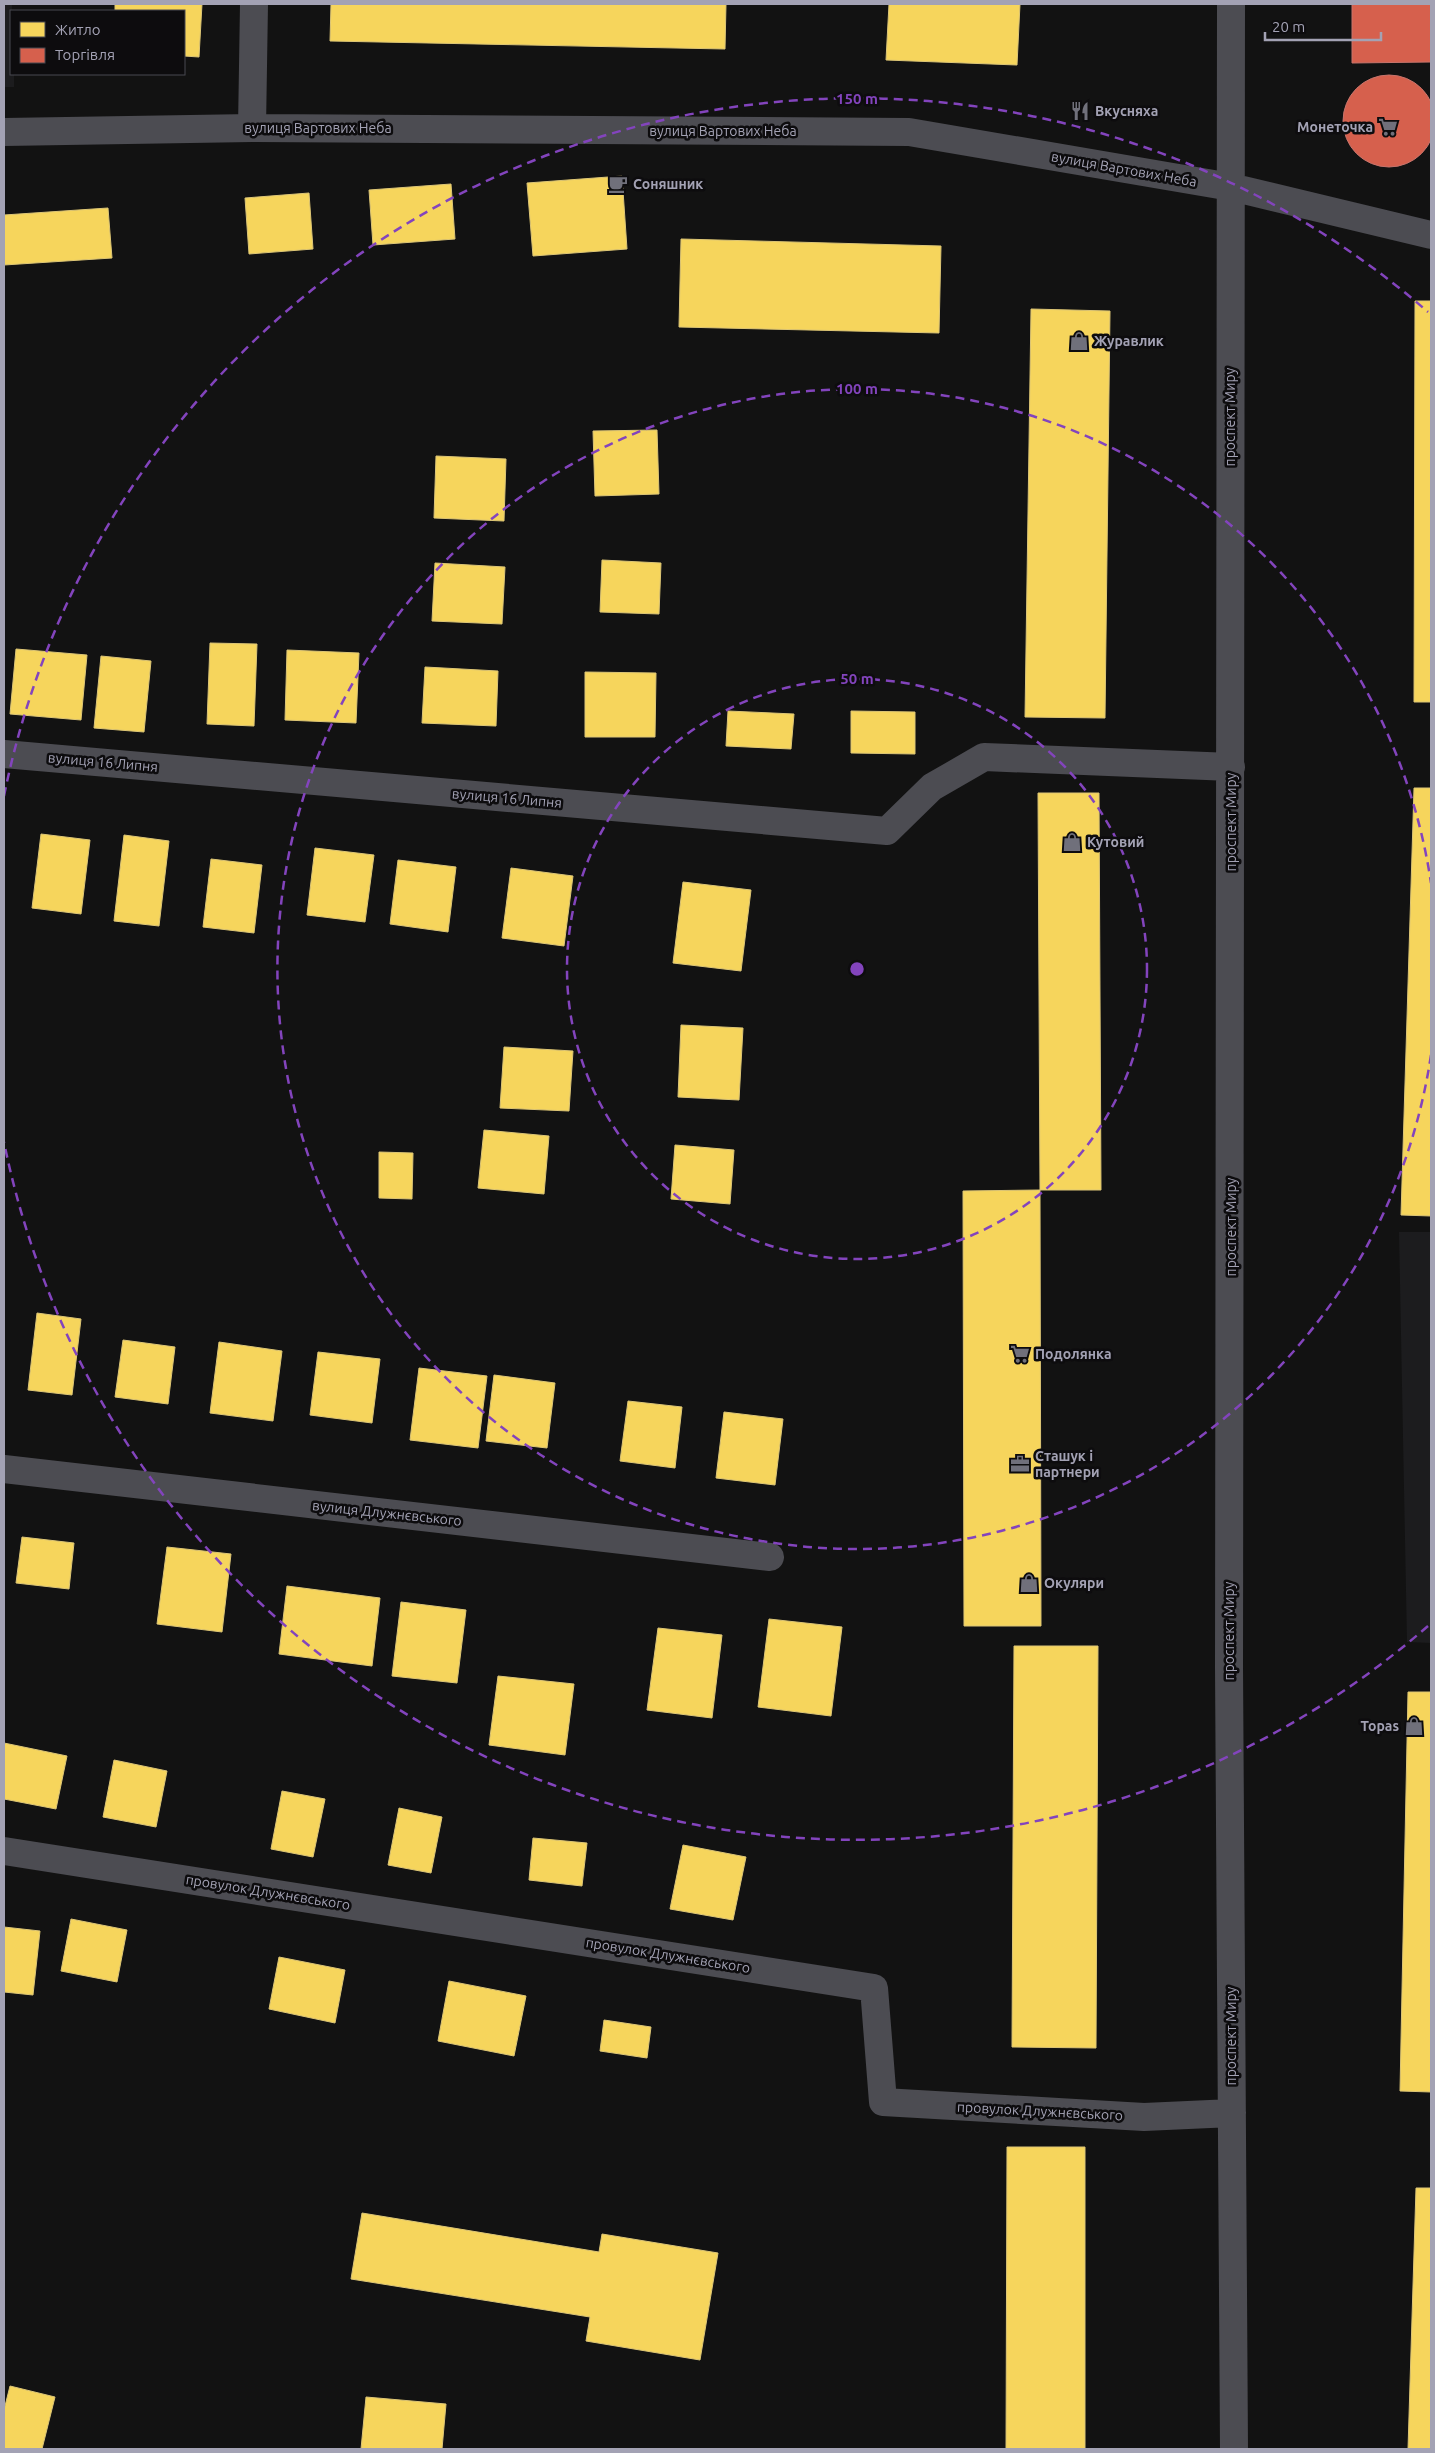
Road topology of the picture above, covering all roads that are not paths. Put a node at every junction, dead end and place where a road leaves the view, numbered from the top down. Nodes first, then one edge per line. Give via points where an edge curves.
1 (254, 4) edge
2 (1231, 4) edge
3 (252, 128) junction
4 (4, 132) edge
5 (1231, 187) junction
6 (1431, 235) edge
7 (4, 754) edge
8 (1231, 767) junction
9 (4, 1470) edge
10 (770, 1557) dead end
11 (4, 1850) edge
12 (1232, 2113) junction
13 (1234, 2449) edge

1 - 3 street
2 - 5 street, проспект Миру
3 - 4 street, вулиця Вартових Неба
3 - 5 street, вулиця Вартових Неба via 909,132
5 - 6 street, вулиця Вартових Неба
5 - 8 street, проспект Миру
7 - 8 street, вулиця 16 Липня via 887,831 932,787 984,757
8 - 12 street, проспект Миру via 1229,1677
9 - 10 street, вулиця Длужнєвського
11 - 12 street, провулок Длужнєвського via 874,1988 882,2102 1144,2117
12 - 13 street, проспект Миру

